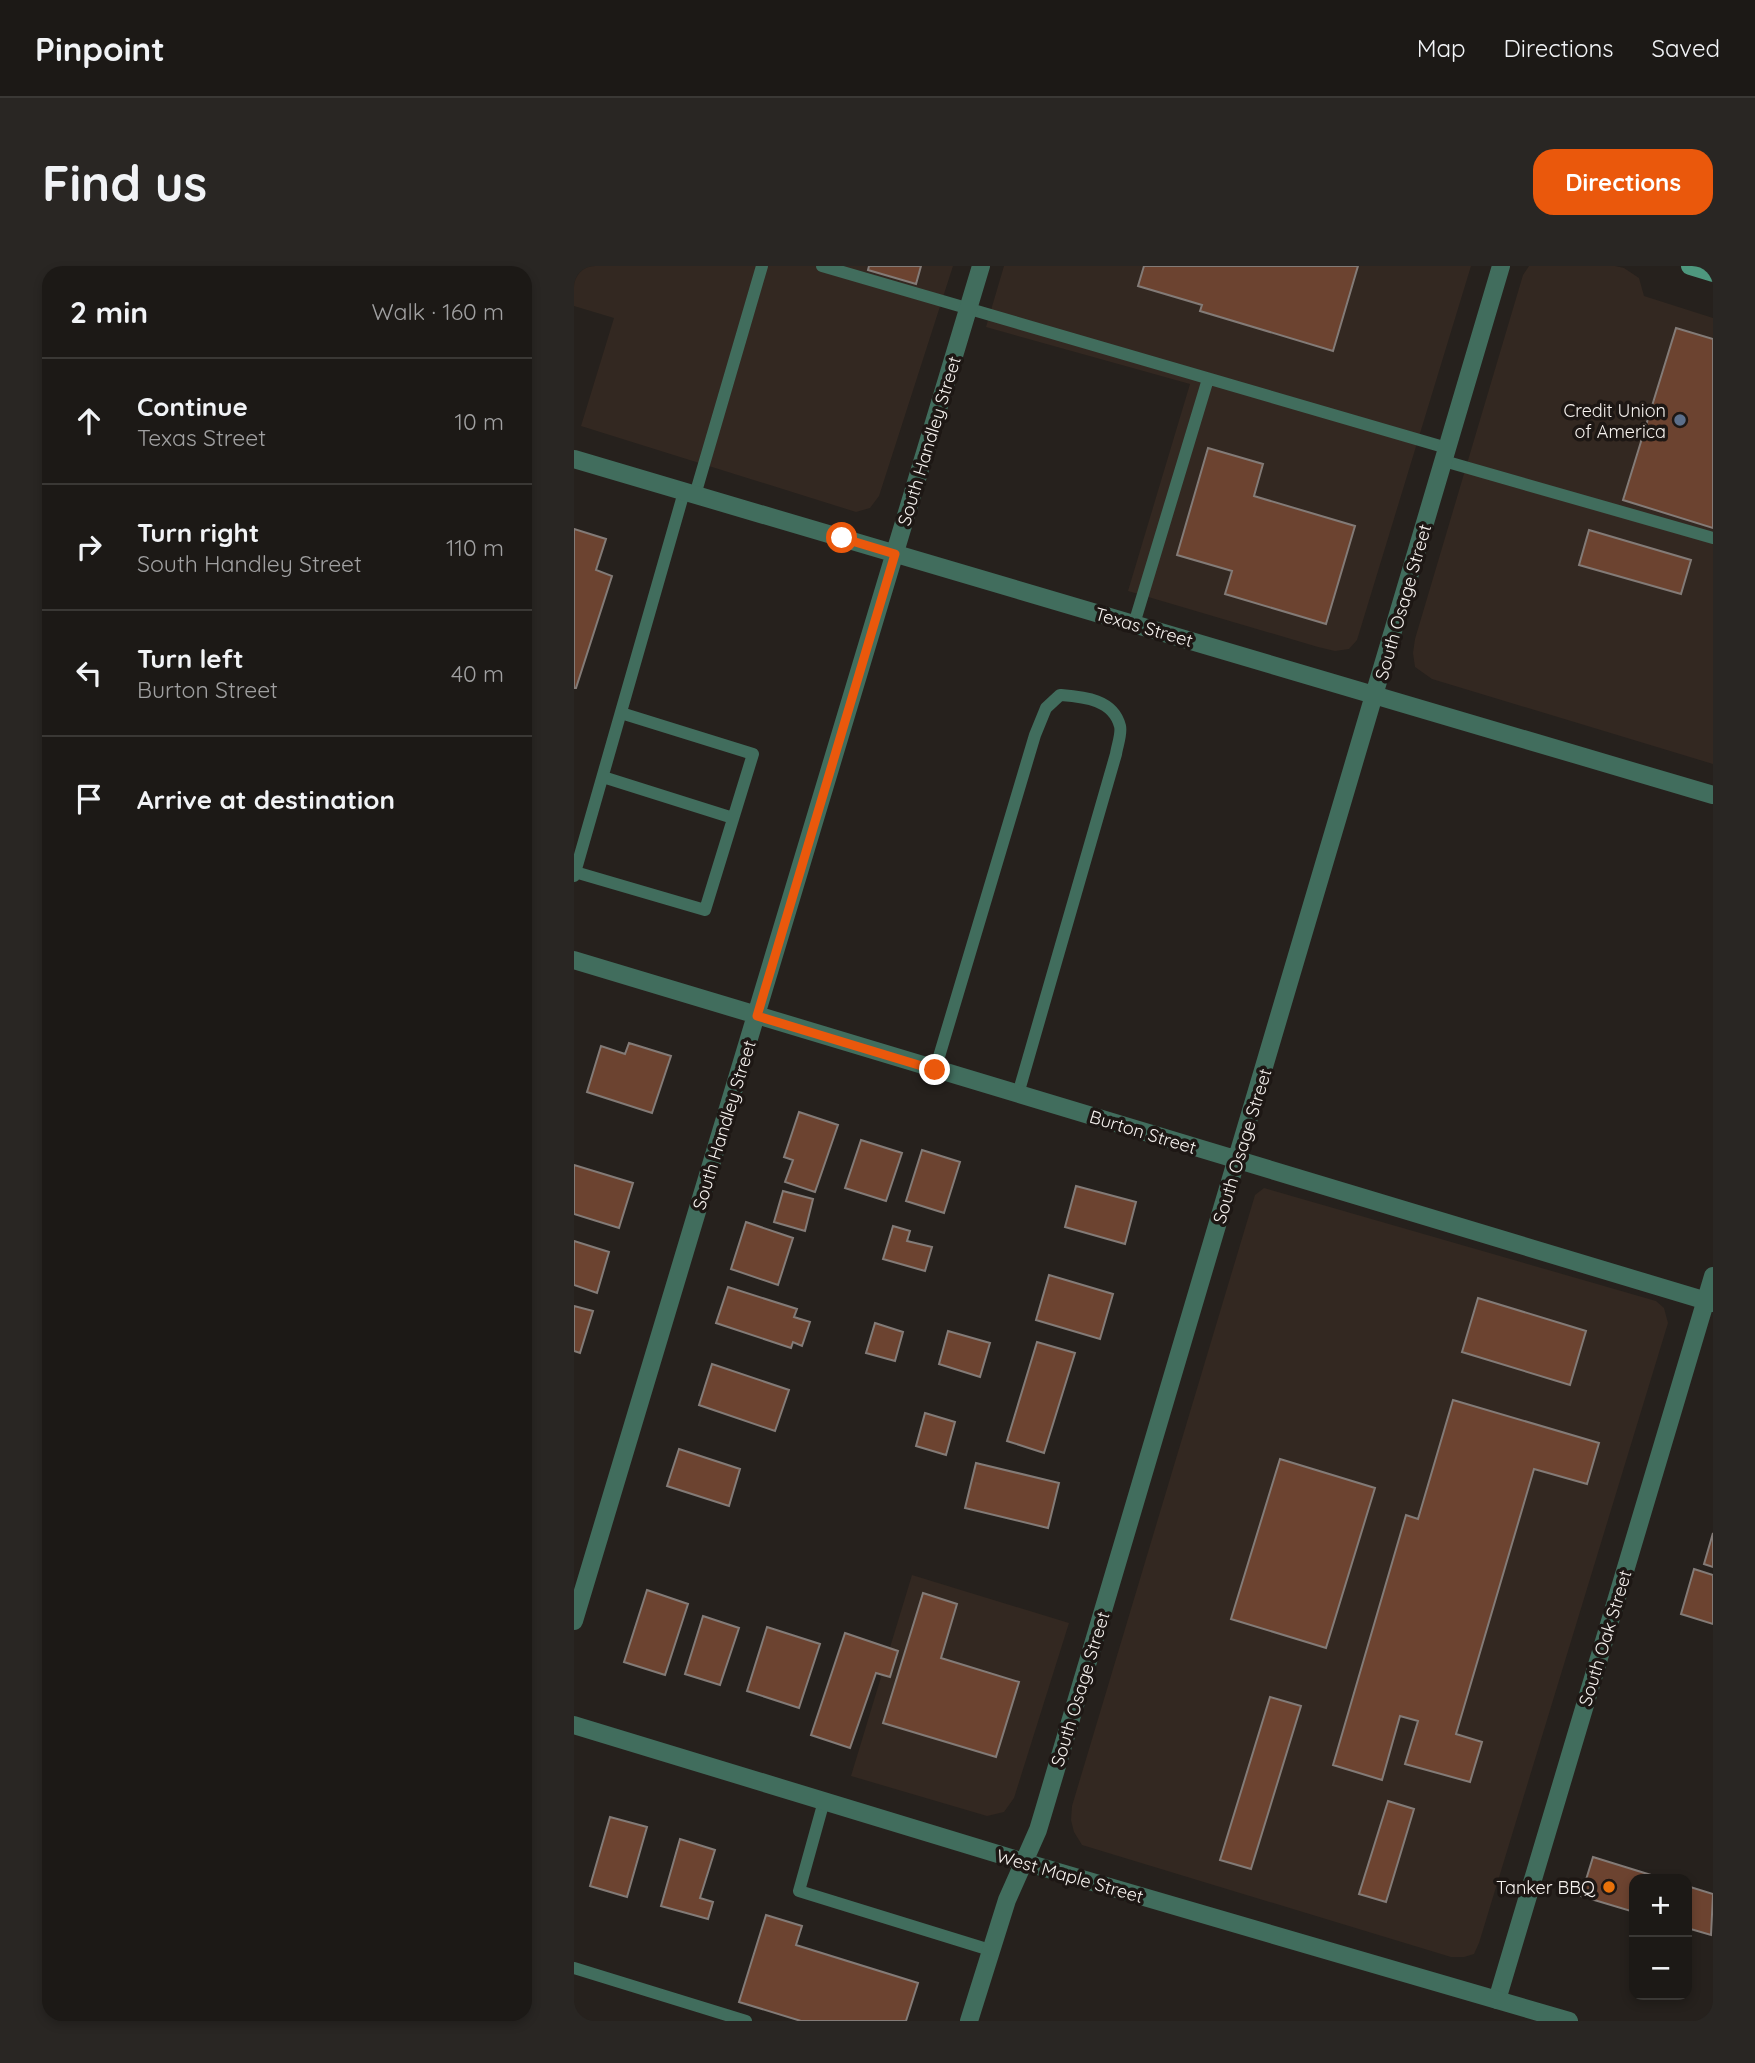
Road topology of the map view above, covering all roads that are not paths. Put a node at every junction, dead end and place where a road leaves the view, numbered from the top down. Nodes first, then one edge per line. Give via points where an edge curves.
1 (762, 266) edge
2 (822, 266) edge
3 (981, 266) edge
4 (1501, 266) edge
5 (1690, 266) edge
6 (1713, 273) edge
7 (968, 310) junction
8 (1208, 379) junction
9 (1446, 455) junction
10 (574, 459) edge
11 (689, 493) junction
12 (1713, 538) edge
13 (895, 554) junction
14 (1134, 624) junction
15 (1375, 695) junction
16 (621, 713) junction
17 (603, 777) junction
18 (1713, 795) edge
19 (733, 818) junction
20 (575, 874) edge
21 (574, 960) edge
22 (757, 1016) junction
23 (935, 1070) junction
24 (1018, 1094) junction
25 (1237, 1161) junction
26 (1713, 1276) edge
27 (1709, 1302) edge
28 (574, 1621) edge
29 (574, 1725) edge
30 (824, 1801) junction
31 (1024, 1862) junction
32 (990, 1950) junction
33 (574, 1968) edge
34 (1497, 2000) junction
35 (746, 2021) edge
36 (970, 2021) edge
37 (1569, 2021) edge

1 - 11 lane
2 - 7 lane
3 - 7 street, South Handley Street
4 - 9 street, South Osage Street
5 - 6 main road
7 - 8 lane
7 - 13 street, South Handley Street
8 - 9 lane
8 - 14 lane
9 - 12 lane
9 - 15 street, South Osage Street
10 - 11 street, Texas Street
11 - 13 street, Texas Street
11 - 16 lane
13 - 14 street, Texas Street
13 - 22 street, South Handley Street
14 - 15 street, Texas Street
15 - 18 street, Texas Street
15 - 25 street, South Osage Street
16 - 17 lane
16 - 19 lane via 753,754
17 - 19 lane
17 - 20 lane
19 - 20 lane via 705,910
21 - 22 street, Burton Street
22 - 23 street, Burton Street
22 - 28 street, South Handley Street
23 - 24 street, Burton Street
23 - 24 lane via 1046,708 1060,695 1088,698 1112,709 1121,728
24 - 25 street, Burton Street
25 - 27 street, Burton Street
25 - 31 street, South Osage Street via 1044,1810
26 - 27 street, South Oak Street
27 - 34 street, South Oak Street
29 - 30 street, West Maple Street
30 - 31 street, West Maple Street
30 - 32 lane via 799,1891
31 - 32 street, South Osage Street
31 - 34 street, West Maple Street
32 - 36 street, South Osage Street
33 - 35 lane
34 - 37 street, West Maple Street

